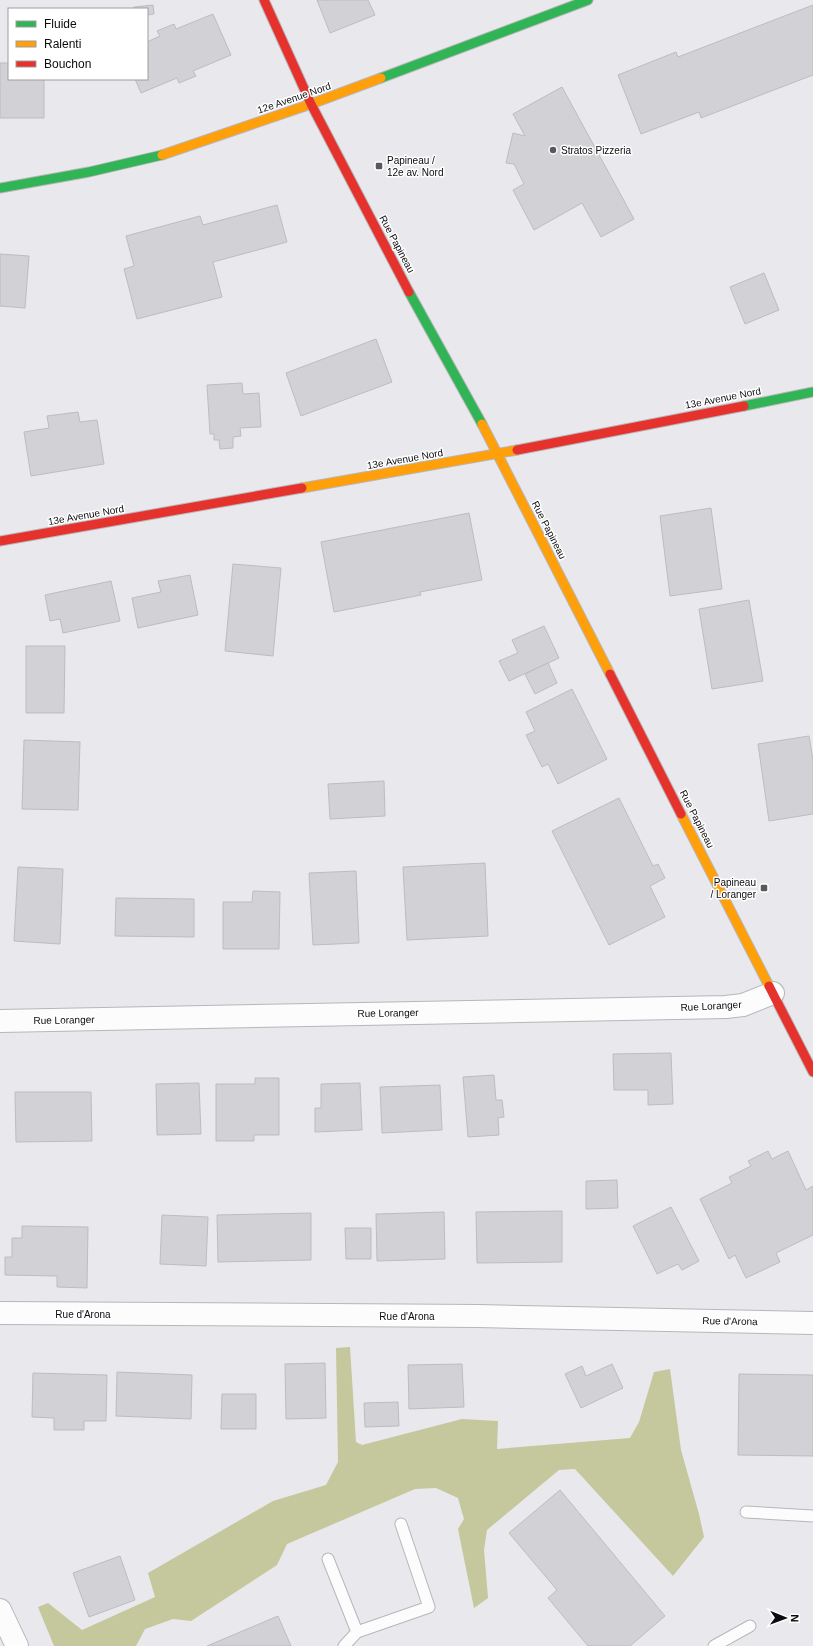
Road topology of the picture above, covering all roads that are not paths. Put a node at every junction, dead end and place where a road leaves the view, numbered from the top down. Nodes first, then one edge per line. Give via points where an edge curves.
1 (264, 0) edge
2 (588, 0) edge
3 (311, 104) junction
4 (0, 188) edge
5 (813, 392) edge
6 (498, 454) junction
7 (0, 541) edge
8 (773, 994) junction
9 (0, 1021) edge
10 (813, 1072) edge
11 (0, 1313) edge
12 (813, 1323) edge
13 (746, 1512) dead end
14 (813, 1516) edge
15 (401, 1524) dead end
16 (328, 1559) dead end
17 (0, 1610) edge
18 (750, 1626) dead end
19 (357, 1632) junction
20 (17, 1646) edge
21 (344, 1646) edge
22 (714, 1646) edge

1 - 3 main road, Rue Papineau
2 - 3 main road, 12e Avenue Nord
3 - 4 main road, 12e Avenue Nord via 169,153 89,172
3 - 6 main road, Rue Papineau
5 - 6 main road, 13e Avenue Nord
6 - 7 main road, 13e Avenue Nord
6 - 8 main road, Rue Papineau
8 - 9 street, Rue Loranger via 743,1005 726,1007
8 - 10 main road, Rue Papineau
11 - 12 street, Rue d'Arona via 478,1316
13 - 14 lane
15 - 19 lane via 429,1607
16 - 19 lane
17 - 20 street
18 - 22 lane
19 - 21 lane

